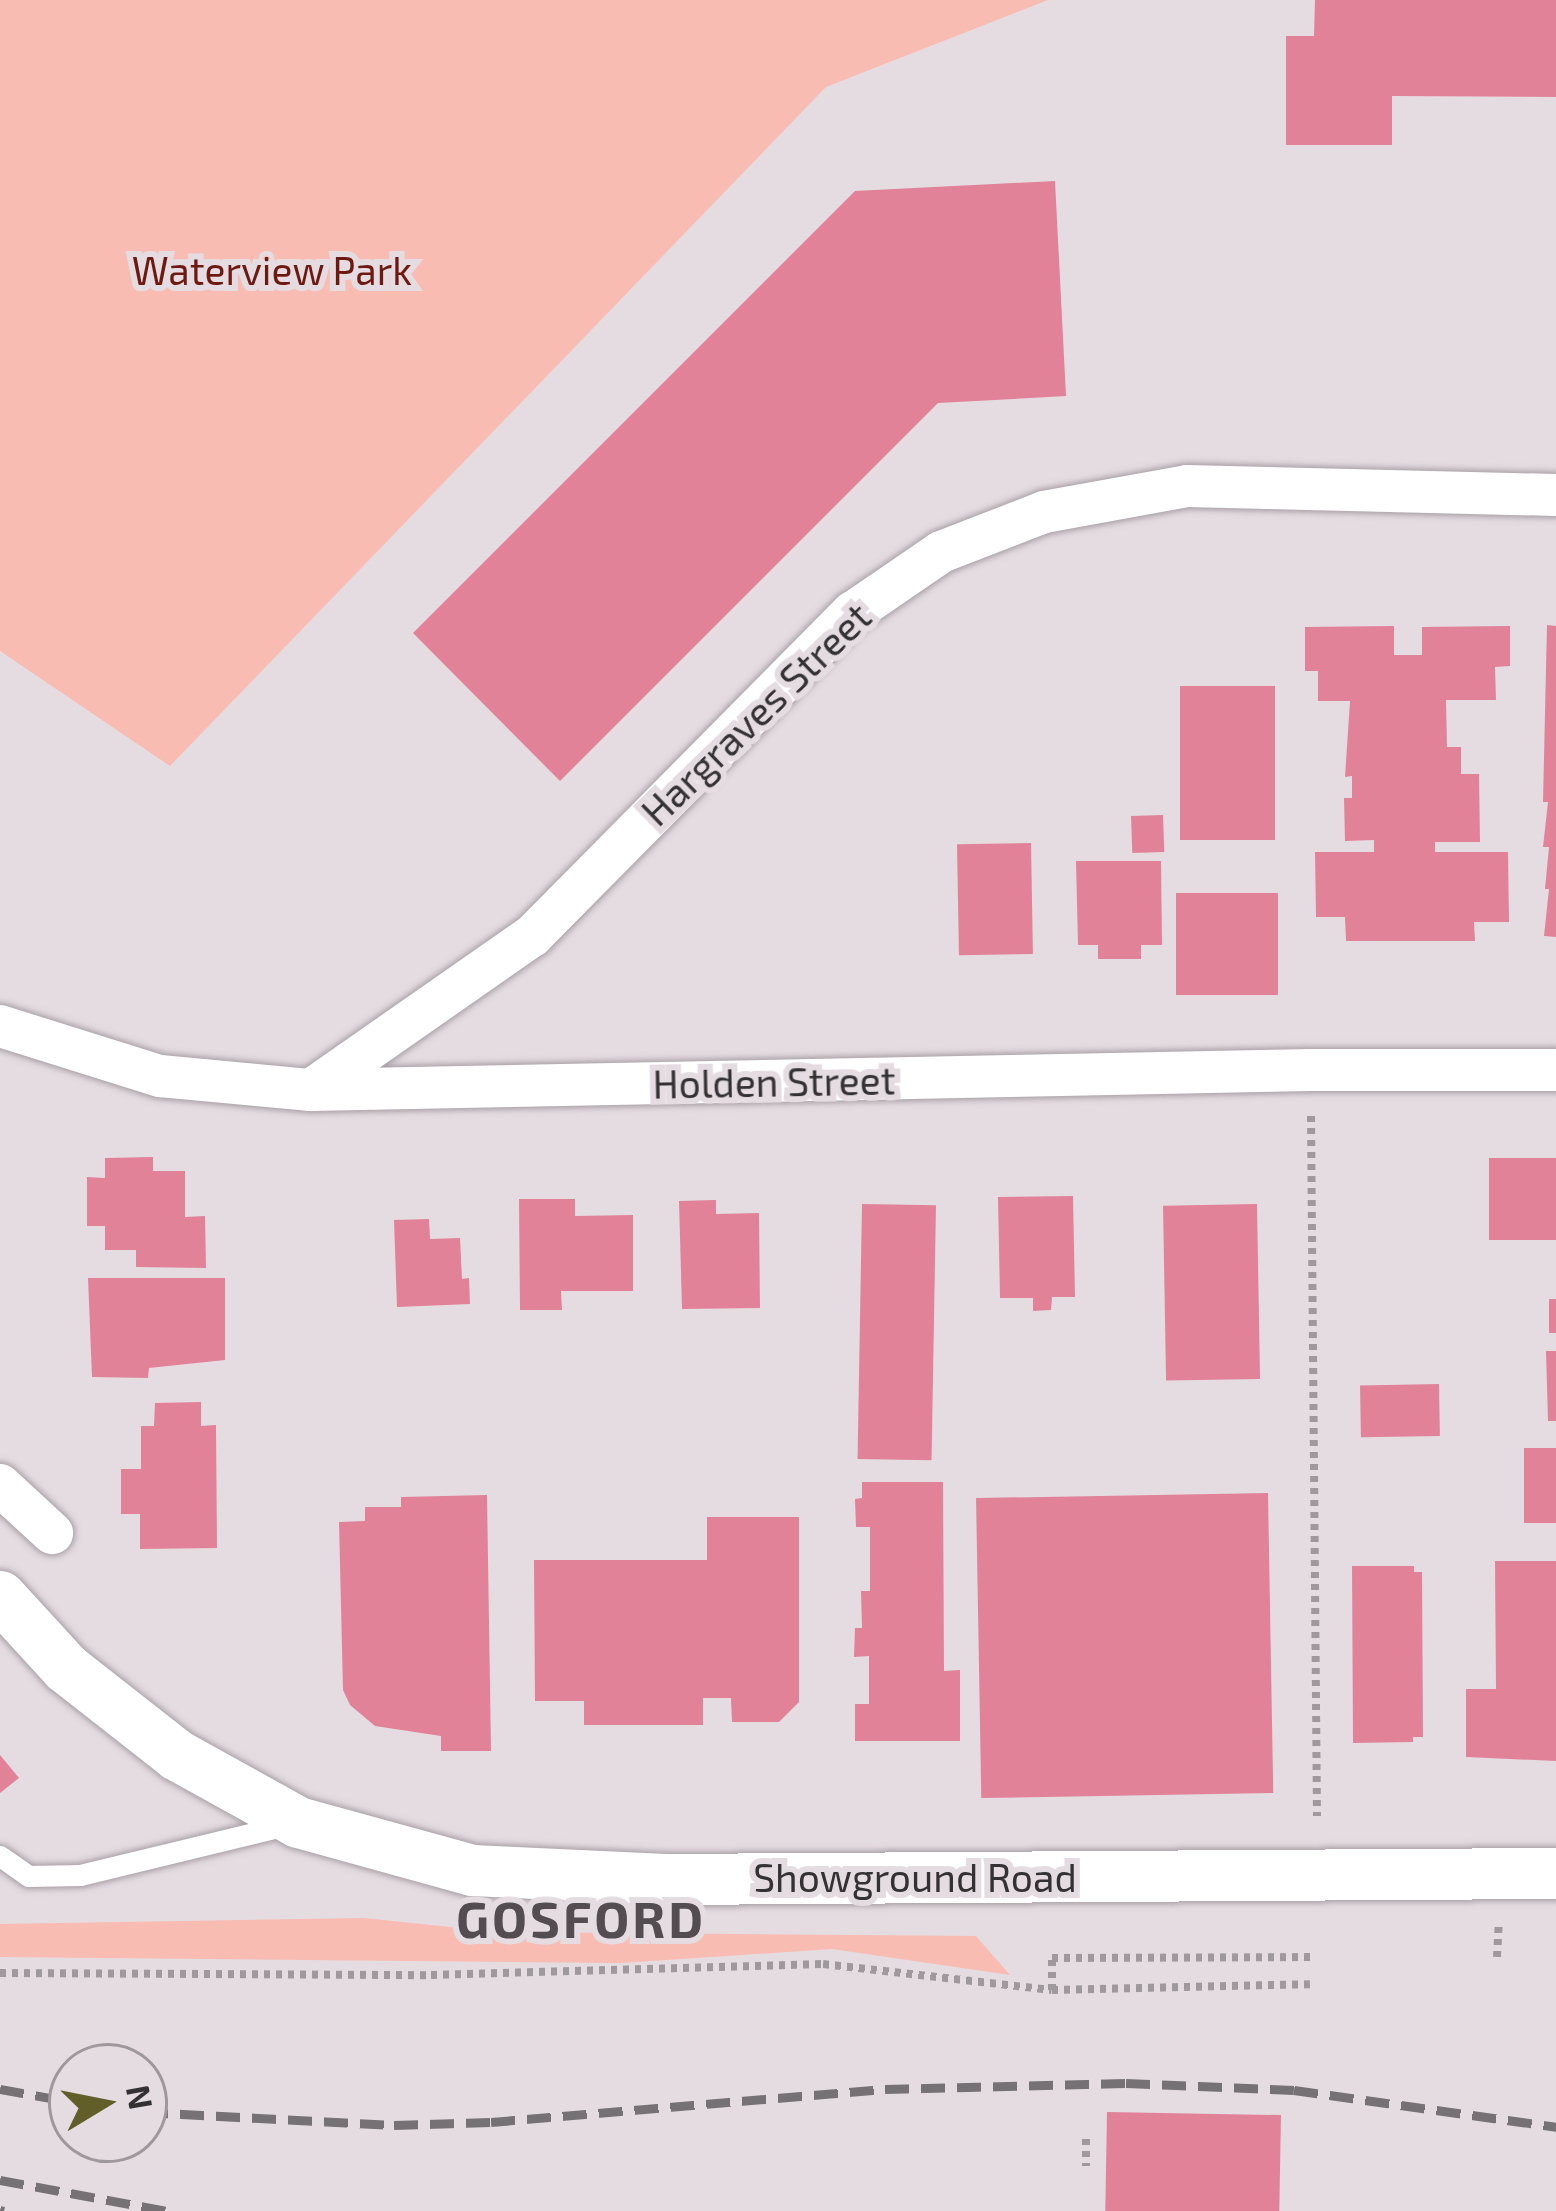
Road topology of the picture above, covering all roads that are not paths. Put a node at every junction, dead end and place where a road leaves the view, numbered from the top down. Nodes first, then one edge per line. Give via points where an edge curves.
1 (1556, 495) edge
2 (0, 1026) edge
3 (1556, 1070) edge
4 (311, 1090) junction
5 (0, 1485) edge
6 (52, 1534) dead end
7 (0, 1597) edge
8 (298, 1822) junction
9 (0, 1856) edge
10 (1556, 1874) edge

1 - 4 street, Hargraves Street via 1187,486 1044,512 941,552 852,613 532,936
2 - 4 street, Holden Street via 160,1076
3 - 4 street, Holden Street
5 - 6 street
7 - 8 street, Showground Road via 66,1668 177,1755
8 - 9 lane via 80,1876 29,1876
8 - 10 street, Showground Road via 472,1870 665,1880

